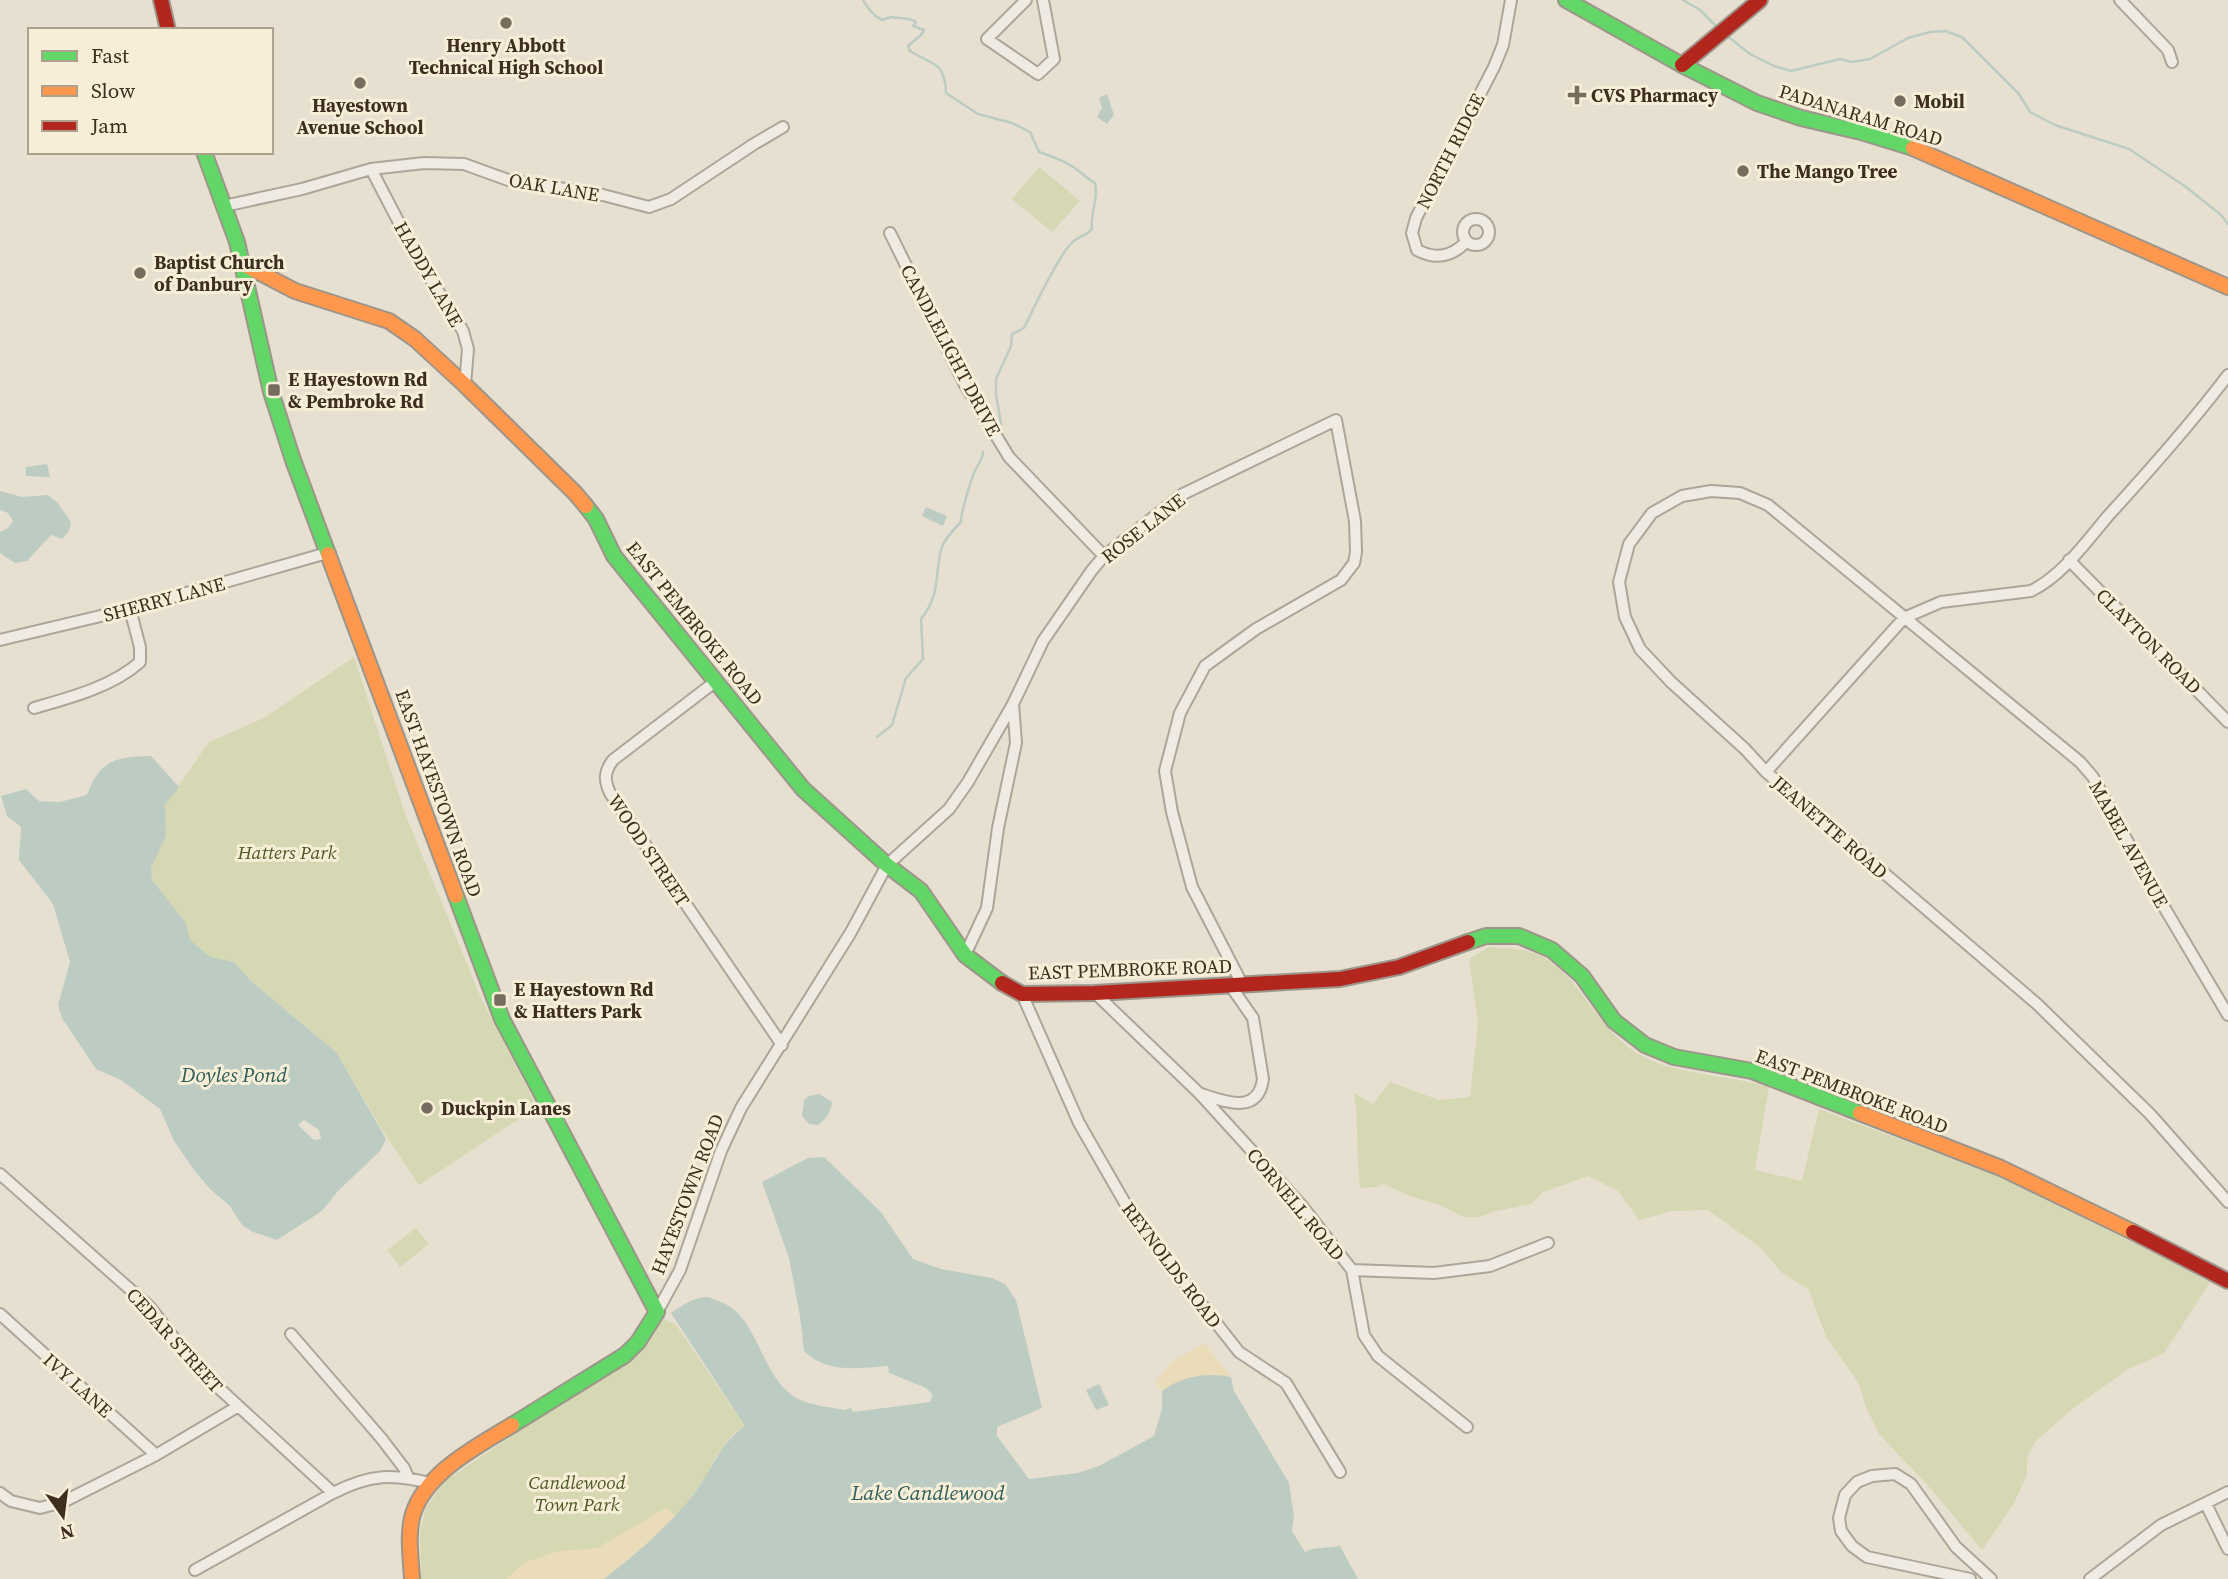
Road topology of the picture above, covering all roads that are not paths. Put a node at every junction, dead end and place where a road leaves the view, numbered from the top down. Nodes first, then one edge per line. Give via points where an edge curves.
1 (161, 0) edge
2 (1026, 0) edge
3 (1043, 0) edge
4 (1511, 0) edge
5 (1566, 0) edge
6 (1760, 0) edge
7 (2120, 0) edge
8 (168, 28) edge
9 (2172, 62) dead end
10 (1682, 65) junction
11 (783, 127) dead end
12 (205, 154) edge
13 (370, 169) junction
14 (225, 206) junction
15 (890, 233) dead end
16 (1467, 242) dead end
17 (243, 264) junction
18 (2228, 287) edge
19 (2228, 375) edge
20 (465, 385) junction
21 (327, 553) junction
22 (1104, 556) junction
23 (2069, 560) junction
24 (131, 609) junction
25 (1904, 618) junction
26 (0, 639) edge
27 (716, 681) junction
28 (1013, 704) junction
29 (34, 708) dead end
30 (2228, 722) edge
31 (1766, 772) junction
32 (887, 865) junction
33 (965, 955) junction
34 (1236, 985) junction
35 (1095, 993) junction
36 (1022, 995) junction
37 (2228, 1015) edge
38 (782, 1045) junction
39 (1200, 1094) junction
40 (0, 1174) edge
41 (2228, 1202) edge
42 (1548, 1243) dead end
43 (1352, 1270) junction
44 (2228, 1281) edge
45 (657, 1312) junction
46 (0, 1314) edge
47 (291, 1334) dead end
48 (237, 1406) junction
49 (1466, 1427) dead end
50 (156, 1455) junction
51 (1340, 1472) dead end
52 (408, 1477) junction
53 (433, 1484) junction
54 (2228, 1492) edge
55 (0, 1493) edge
56 (333, 1493) junction
57 (2206, 1504) junction
58 (2228, 1549) edge
59 (195, 1570) dead end
60 (412, 1579) edge
61 (1970, 1579) edge
62 (1991, 1579) edge
63 (2090, 1579) edge

1 - 8 street
2 - 3 street via 987,39 1038,74 1054,59
4 - 16 street, NORTH RIDGE via 1503,45 1412,233 1417,250 1430,257 1457,251
5 - 10 street, PADANARAM ROAD
6 - 10 street
7 - 9 street via 2168,50
10 - 18 street, PADANARAM ROAD via 1763,105 1925,152
11 - 13 street, OAK LANE via 671,199 649,207 508,180 464,164
12 - 14 street, EAST HAYESTOWN ROAD
13 - 14 street, OAK LANE
13 - 20 street, HADDY LANE via 463,331
14 - 17 street, EAST HAYESTOWN ROAD
15 - 22 street, CANDLELIGHT DRIVE via 964,383 1009,457
17 - 20 street, EAST PEMBROKE ROAD via 295,290 389,321
17 - 21 street, EAST HAYESTOWN ROAD via 276,410
19 - 23 street, JEANETTE ROAD via 2195,419
20 - 27 street, EAST PEMBROKE ROAD via 589,510 614,556
21 - 24 street, SHERRY LANE
21 - 45 street, EAST HAYESTOWN ROAD via 502,1019
22 - 28 street, ROSE LANE via 1043,641
22 - 34 street, ROSE LANE via 1183,494 1336,420 1355,521 1354,563 1341,580 1256,629 1205,666 1180,713 1164,771 1192,887
23 - 25 street, JEANETTE ROAD via 2044,585 2031,590 1941,602
23 - 30 street, CLAYTON ROAD
24 - 26 street, SHERRY LANE
24 - 29 street via 140,662 113,680
25 - 31 street, JEANETTE ROAD
25 - 31 street, MABEL AVENUE via 1768,505 1740,493 1682,496 1652,513 1629,544 1619,582 1625,617 1640,649
25 - 37 street, MABEL AVENUE via 2093,777
27 - 32 street, EAST PEMBROKE ROAD via 803,789
27 - 38 street, WOOD STREET via 612,760 605,781
28 - 32 street, ROSE LANE via 948,808
28 - 33 street, ROSE LANE via 1016,743 987,908
31 - 41 street, JEANETTE ROAD via 2037,1004 2150,1114
32 - 33 street, EAST PEMBROKE ROAD via 921,891
32 - 38 street, HAYESTOWN ROAD
33 - 36 street, EAST PEMBROKE ROAD
34 - 35 street, EAST PEMBROKE ROAD
34 - 39 street via 1253,1018 1262,1088 1238,1104
34 - 44 street, EAST PEMBROKE ROAD via 1340,979 1399,967 1486,936 1519,936 1552,950 1582,976 1614,1021 1645,1045 1674,1057 1752,1071 2001,1168
35 - 36 street, EAST PEMBROKE ROAD
35 - 39 street, CORNELL ROAD
36 - 51 street, REYNOLDS ROAD via 1079,1123 1133,1217 1239,1352 1286,1383
38 - 45 street, HAYESTOWN ROAD via 741,1108 721,1151 680,1270
39 - 43 street, CORNELL ROAD via 1303,1206
40 - 48 street, CEDAR STREET via 150,1307 197,1368
42 - 43 street via 1490,1266 1434,1273
43 - 49 street, CORNELL ROAD via 1364,1335 1378,1356
45 - 53 street, HAYESTOWN ROAD via 625,1355 474,1451
46 - 50 street, IVY LANE
47 - 52 street via 381,1438
48 - 50 street
48 - 56 street, CEDAR STREET
50 - 55 street via 63,1502 40,1508
52 - 53 street
52 - 56 street via 382,1475
53 - 60 street, HAYESTOWN ROAD via 413,1516
54 - 57 street
56 - 59 street
57 - 58 street
57 - 63 street via 2161,1525
61 - 62 street via 1867,1557 1841,1531 1845,1494 1857,1482 1895,1474 1911,1484 1956,1548

